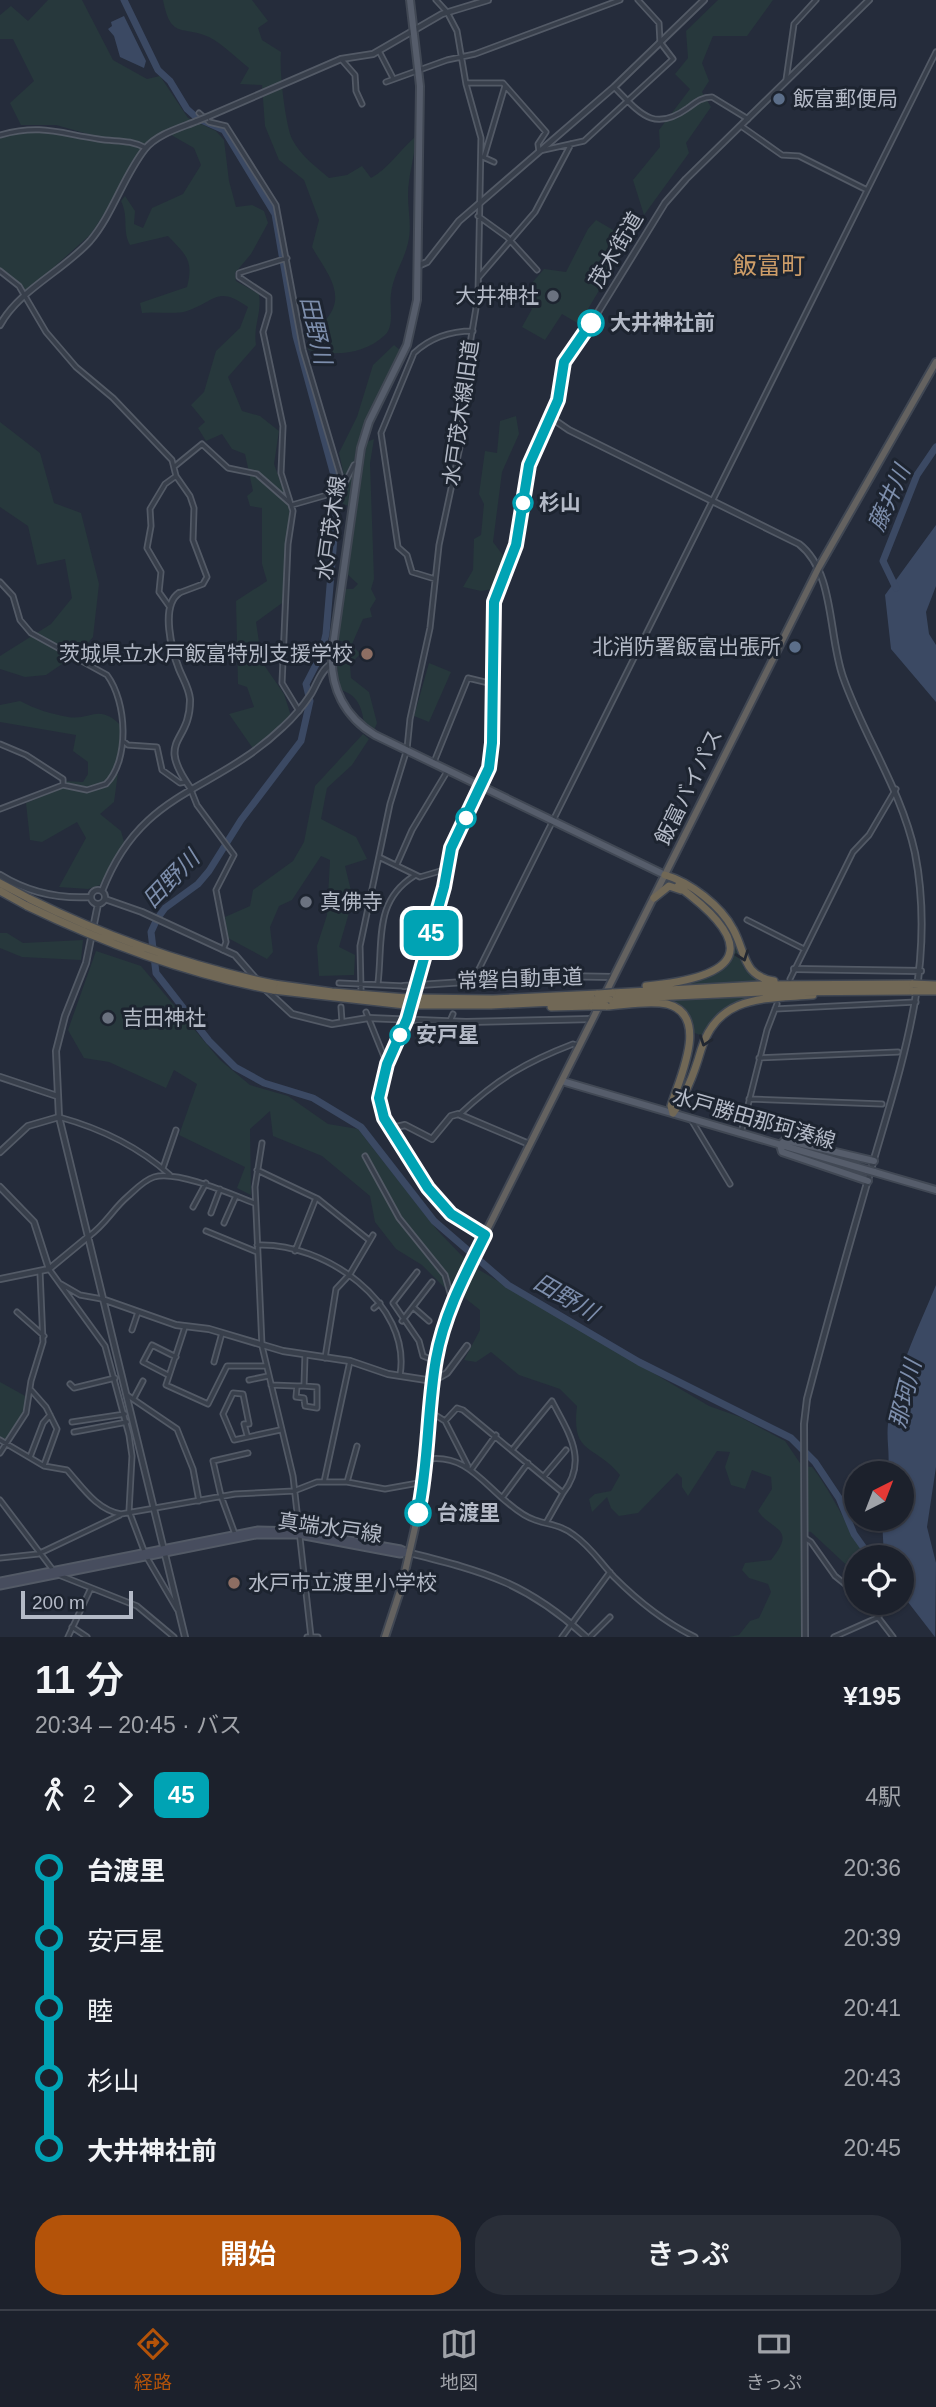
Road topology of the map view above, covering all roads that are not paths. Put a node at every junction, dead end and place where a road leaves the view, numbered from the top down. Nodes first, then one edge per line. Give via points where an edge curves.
1 (410, 0) edge
2 (436, 0) edge
3 (488, 0) edge
4 (620, 0) edge
5 (638, 0) edge
6 (704, 0) edge
7 (816, 0) edge
8 (869, 0) edge
9 (447, 12) junction
10 (414, 30) junction
11 (660, 41) junction
12 (379, 51) junction
13 (936, 52) edge
14 (463, 58) junction
15 (341, 59) junction
16 (419, 70) junction
17 (393, 79) junction
18 (386, 82) dead end
19 (786, 82) junction
20 (466, 84) junction
21 (505, 86) junction
22 (614, 87) junction
23 (627, 100) junction
24 (362, 104) dead end
25 (199, 113) dead end
26 (748, 119) junction
27 (741, 125) junction
28 (0, 135) edge
29 (571, 144) junction
30 (146, 148) junction
31 (539, 150) junction
32 (483, 157) junction
33 (494, 162) dead end
34 (867, 190) junction
35 (478, 203) junction
36 (478, 216) junction
37 (510, 240) junction
38 (285, 259) junction
39 (418, 266) junction
40 (537, 270) dead end
41 (0, 271) edge
42 (479, 278) junction
43 (26, 296) junction
44 (0, 326) edge
45 (473, 331) junction
46 (936, 362) edge
47 (550, 417) junction
48 (358, 464) junction
49 (176, 466) junction
50 (176, 476) junction
51 (341, 490) junction
52 (712, 502) junction
53 (292, 505) junction
54 (819, 567) junction
55 (435, 579) junction
56 (0, 582) edge
57 (179, 593) joint
58 (169, 606) junction
59 (331, 664) junction
60 (493, 684) junction
61 (299, 711) junction
62 (123, 741) junction
63 (0, 744) edge
64 (407, 749) junction
65 (434, 762) junction
66 (449, 769) junction
67 (185, 782) junction
68 (63, 785) junction
69 (483, 785) junction
70 (191, 789) junction
71 (896, 789) junction
72 (0, 809) edge
73 (553, 819) junction
74 (379, 857) junction
75 (397, 864) junction
76 (447, 869) junction
77 (0, 875) edge
78 (665, 875) junction
79 (414, 876) junction
80 (0, 883) edge
81 (0, 891) edge
82 (102, 891) junction
83 (687, 894) junction
84 (91, 897) junction
85 (654, 898) junction
86 (106, 899) junction
87 (28, 903) junction
88 (98, 904) junction
89 (747, 920) dead end
90 (804, 949) junction
91 (223, 950) junction
92 (794, 969) junction
93 (920, 971) junction
94 (614, 977) junction
95 (790, 979) dead end
96 (360, 982) junction
97 (339, 983) dead end
98 (378, 983) junction
99 (470, 983) junction
100 (936, 985) edge
101 (404, 986) joint
102 (415, 987) junction
103 (899, 987) junction
104 (913, 987) junction
105 (361, 990) dead end
106 (464, 990) dead end
107 (936, 991) edge
108 (597, 997) junction
109 (610, 997) junction
110 (413, 1001) junction
111 (916, 1002) junction
112 (341, 1007) dead end
113 (453, 1014) dead end
114 (367, 1015) junction
115 (407, 1019) junction
116 (593, 1019) junction
117 (450, 1021) junction
118 (342, 1024) junction
119 (579, 1046) junction
120 (898, 1052) dead end
121 (759, 1058) junction
122 (387, 1064) junction
123 (0, 1077) edge
124 (562, 1081) junction
125 (57, 1096) junction
126 (749, 1099) junction
127 (882, 1104) dead end
128 (460, 1114) junction
129 (673, 1114) junction
130 (59, 1116) junction
131 (692, 1119) junction
132 (392, 1128) junction
133 (176, 1130) dead end
134 (741, 1133) junction
135 (262, 1143) dead end
136 (529, 1144) junction
137 (780, 1145) junction
138 (0, 1152) edge
139 (365, 1156) dead end
140 (874, 1161) junction
141 (163, 1168) junction
142 (257, 1170) junction
143 (172, 1176) junction
144 (868, 1181) junction
145 (206, 1183) junction
146 (730, 1184) dead end
147 (0, 1187) edge
148 (220, 1189) junction
149 (936, 1190) edge
150 (236, 1196) junction
151 (316, 1198) junction
152 (255, 1203) junction
153 (193, 1207) dead end
154 (211, 1213) dead end
155 (224, 1223) dead end
156 (206, 1231) dead end
157 (373, 1235) dead end
158 (485, 1235) junction
159 (89, 1236) junction
160 (369, 1240) junction
161 (257, 1245) junction
162 (295, 1251) junction
163 (257, 1252) junction
164 (49, 1269) junction
165 (416, 1272) dead end
166 (40, 1273) junction
167 (348, 1276) junction
168 (0, 1279) edge
169 (432, 1282) dead end
170 (59, 1283) junction
171 (104, 1300) junction
172 (453, 1302) junction
173 (380, 1303) junction
174 (413, 1307) junction
175 (374, 1308) dead end
176 (138, 1310) junction
177 (17, 1312) dead end
178 (402, 1321) junction
179 (429, 1321) dead end
180 (185, 1327) junction
181 (132, 1330) dead end
182 (222, 1333) junction
183 (44, 1336) junction
184 (262, 1346) junction
185 (467, 1346) dead end
186 (306, 1355) junction
187 (176, 1357) junction
188 (325, 1358) junction
189 (435, 1360) junction
190 (350, 1361) junction
191 (214, 1362) dead end
192 (266, 1366) junction
193 (169, 1376) junction
194 (268, 1376) junction
195 (400, 1377) junction
196 (115, 1378) junction
197 (249, 1380) dead end
198 (143, 1381) dead end
199 (433, 1381) junction
200 (70, 1384) dead end
201 (270, 1385) junction
202 (297, 1386) junction
203 (304, 1386) junction
204 (31, 1390) junction
205 (127, 1395) junction
206 (134, 1398) junction
207 (430, 1413) junction
208 (125, 1414) junction
209 (50, 1415) junction
210 (445, 1421) junction
211 (72, 1422) dead end
212 (127, 1422) junction
213 (280, 1430) junction
214 (74, 1432) dead end
215 (247, 1435) junction
216 (496, 1435) junction
217 (0, 1440) edge
218 (5, 1445) junction
219 (357, 1446) dead end
220 (512, 1450) junction
221 (566, 1450) dead end
222 (0, 1453) edge
223 (248, 1453) dead end
224 (30, 1457) junction
225 (428, 1459) junction
226 (528, 1463) junction
227 (44, 1466) junction
228 (469, 1469) junction
229 (544, 1476) junction
230 (324, 1482) junction
231 (347, 1482) junction
232 (424, 1482) junction
233 (295, 1490) junction
234 (563, 1493) junction
235 (221, 1496) junction
236 (502, 1498) junction
237 (0, 1500) edge
238 (199, 1501) junction
239 (153, 1506) junction
240 (129, 1511) junction
241 (121, 1514) junction
242 (546, 1523) junction
243 (299, 1533) junction
244 (235, 1534) junction
245 (805, 1538) junction
246 (164, 1550) junction
247 (410, 1553) junction
248 (38, 1554) junction
249 (146, 1554) junction
250 (0, 1558) edge
251 (56, 1572) junction
252 (610, 1572) junction
253 (337, 1576) dead end
254 (304, 1577) junction
255 (0, 1581) edge
256 (844, 1583) edge
257 (0, 1586) edge
258 (90, 1590) junction
259 (178, 1610) junction
260 (610, 1617) dead end
261 (879, 1617) joint
262 (573, 1625) junction
263 (72, 1628) junction
264 (171, 1636) edge
265 (68, 1637) edge
266 (87, 1637) edge
267 (185, 1637) edge
268 (309, 1637) edge
269 (318, 1637) edge
270 (385, 1637) edge
271 (562, 1637) edge
272 (588, 1637) edge
273 (695, 1637) edge
274 (805, 1637) edge
275 (834, 1637) edge
276 (893, 1637) edge

1 - 10 main road, 水戸茂木線
2 - 9 street, 水戸茂木線旧道
3 - 9 street
4 - 14 street
5 - 11 street via 659,23
6 - 11 street
7 - 19 street via 794,24
8 - 19 street, 茂木街道
9 - 10 street
9 - 14 street, 水戸茂木線旧道
10 - 12 street
10 - 16 main road, 水戸茂木線
11 - 22 street
11 - 23 street via 673,59
12 - 15 street
12 - 17 street
13 - 34 street
14 - 16 street
14 - 20 street, 水戸茂木線旧道
15 - 24 street via 355,75
15 - 30 street, bridge via 159,137
16 - 17 street
16 - 39 main road, 水戸茂木線
17 - 18 street
19 - 26 street, 茂木街道
20 - 21 street
20 - 32 street, 水戸茂木線旧道
21 - 31 street via 546,132
21 - 32 street
22 - 23 street
22 - 31 street
23 - 26 street via 648,117 668,121 698,100 712,97
23 - 29 street via 584,141
25 - 38 street via 209,122 226,126 267,188 276,205
26 - 27 street, 茂木街道
27 - 34 street via 782,155 799,156
27 - 47 street, 茂木街道 via 686,179 657,216 566,358
28 - 30 street via 52,128 99,140 124,139
29 - 31 street
29 - 37 street via 534,212
30 - 43 street via 96,234
31 - 35 street
32 - 33 street
32 - 35 street, 水戸茂木線旧道
34 - 52 street
35 - 36 street, 水戸茂木線旧道
35 - 39 street via 427,262
36 - 37 street
36 - 42 street, 水戸茂木線旧道
37 - 40 street
37 - 42 street
38 - 51 street via 303,350
38 - 53 street via 239,276 271,302 263,332 283,426 281,473
39 - 48 main road, 水戸茂木線 via 411,334 369,422
41 - 43 street
42 - 45 street, 水戸茂木線旧道
43 - 44 street
43 - 49 street via 67,357 113,398
45 - 55 street, 水戸茂木線旧道 via 461,442
45 - 55 street via 447,334 414,353 381,433 398,547 407,555 412,572
46 - 54 highway, 飯富バイパス
47 - 52 street
47 - 60 street, 茂木街道 via 532,457 516,545 495,595
48 - 51 street
48 - 59 main road, 水戸茂木線
49 - 50 street
49 - 53 street via 202,444 228,468 257,474
50 - 57 street via 194,508 193,540 207,577 202,584
50 - 58 street via 164,484 152,503 147,548 161,572 159,593
51 - 53 street
52 - 54 street via 799,544
52 - 73 street
53 - 61 street via 282,683
54 - 71 street via 841,672
54 - 78 highway, 飯富バイパス
55 - 64 street, 水戸茂木線旧道
56 - 62 street via 13,596 20,620 32,633 107,675 124,725
57 - 58 street
58 - 67 street via 176,658 190,698 174,752 174,764
59 - 61 street
59 - 64 main road, 水戸茂木線 via 338,693 355,721
60 - 65 street via 468,678
60 - 69 street, 茂木街道 via 491,754
61 - 70 street via 256,752
62 - 67 street via 157,747 162,770
62 - 68 street via 116,772 106,785 87,790
63 - 68 street via 51,769 63,779
64 - 65 main road, 水戸茂木線
64 - 74 street, 水戸茂木線旧道
65 - 66 main road, 水戸茂木線
66 - 69 main road, 水戸茂木線
66 - 75 street
67 - 70 street
68 - 72 street
69 - 73 main road, 水戸茂木線
69 - 76 street, 茂木街道 via 451,848
70 - 82 street via 160,808 128,839
70 - 91 street via 197,805 234,855 216,890 226,942
71 - 90 street via 869,835 853,852
71 - 93 street via 919,875
73 - 78 main road, 水戸茂木線
73 - 99 street
74 - 75 street
74 - 96 street, 水戸茂木線旧道 via 360,946
75 - 79 street
76 - 79 street
76 - 102 street, 茂木街道
77 - 84 street via 34,892
78 - 83 highway
78 - 85 highway, 飯富バイパス
78 -> 103 highway via 702,895 721,913 736,933 749,969 761,978
79 - 98 street via 398,886 384,911
80 - 87 highway, 常磐自動車道
81 - 87 highway, 常磐自動車道
82 - 84 street
82 - 86 street
83 - 85 highway via 670,886
83 - 109 highway via 728,934 730,952 722,966 697,979
84 - 88 street
85 - 94 highway, 飯富バイパス
86 - 88 street
86 - 91 street
87 - 110 highway, 常磐自動車道, bridge via 130,950 193,971 274,987
88 - 125 street via 86,963 56,1051
89 - 90 street
90 - 92 street
91 - 118 street via 235,955 292,1014
92 - 93 street
92 - 95 street
93 - 111 street
94 - 99 street
94 - 116 highway, 飯富バイパス
96 - 97 street
96 - 98 street
96 - 105 street, 水戸茂木線旧道
98 - 101 street
99 - 102 street
99 - 106 street
100 - 104 highway, 常磐自動車道, bridge
101 - 102 street
102 - 115 street, 茂木街道
103 - 104 highway, 常磐自動車道
103 - 109 highway, 常磐自動車道
103 -> 129 highway via 761,1000 731,1008 707,1033 693,1078
104 - 107 highway, 常磐自動車道, bridge
108 - 109 highway, bridge
108 - 109 highway, bridge
108 - 110 highway
108 - 110 highway, 常磐自動車道 via 461,1009
109 - 129 highway via 666,1004 687,1019 690,1037 671,1106
111 - 121 street via 776,1006
111 - 140 street
112 - 118 street
113 - 117 street
114 - 115 street
114 - 118 street
114 - 122 street
115 - 117 street
115 - 122 street, 茂木街道
116 - 117 street
116 - 119 highway, 飯富バイパス
119 - 124 highway, 飯富バイパス
119 - 128 street via 541,1056 495,1081
120 - 121 street
121 - 126 street
122 - 132 street, 茂木街道 via 380,1106
123 - 125 street
124 - 129 main road, 水戸勝田那珂湊線
124 - 136 highway, 飯富バイパス
125 - 130 street
126 - 127 street
126 - 134 street
128 - 132 street via 451,1116 432,1139 405,1125
128 - 136 street
129 - 131 main road, 水戸勝田那珂湊線
130 - 138 street via 28,1126
130 - 141 street via 144,1153
130 - 159 street
131 - 134 main road, 水戸勝田那珂湊線
131 - 146 street
132 - 158 street, 茂木街道 via 433,1194 459,1220
133 - 141 street
134 - 137 main road, 水戸勝田那珂湊線
135 - 142 street
136 - 158 highway, 飯富バイパス
137 - 140 main road via 785,1140
137 - 144 main road via 782,1152
137 - 149 main road, 水戸勝田那珂湊線
139 - 172 street via 399,1218 445,1275
140 - 144 street
141 - 143 street
142 - 151 street
142 - 152 street
143 - 145 street
143 - 159 street via 147,1181
144 - 245 street via 810,1388 804,1424
145 - 148 street
145 - 153 street
147 - 164 street via 34,1222
148 - 150 street
148 - 154 street
150 - 152 street
150 - 155 street
151 - 160 street
151 - 162 street
152 - 161 street
156 - 163 street
157 - 160 street
158 - 172 highway
159 - 164 street
159 - 171 street
160 - 167 street
161 - 162 street
161 - 163 street
162 - 167 street via 323,1260
163 - 184 street
164 - 166 street
164 - 170 street
165 - 178 street via 393,1303
166 - 168 street
166 - 183 street
167 - 173 street
167 - 188 street via 336,1289
169 - 174 street
170 - 171 street via 80,1296
170 - 196 street via 105,1346
171 - 176 street
171 - 205 street
172 - 189 highway
173 - 175 street
173 - 195 street via 399,1338 403,1357
174 - 178 street
174 - 179 street
176 - 180 street
176 - 181 street
177 - 183 street
178 - 189 street via 419,1341 423,1356
180 - 182 street
180 - 187 street
182 - 184 street
182 - 191 street
183 - 204 street
184 - 186 street
184 - 192 street
185 - 199 street via 447,1373
186 - 188 street
186 - 203 street
187 - 193 street
187 - 193 street via 152,1345 143,1358 143,1363
188 - 190 street
189 - 199 highway
190 - 195 street
190 - 230 street
192 - 193 street via 227,1366 208,1404 166,1385
192 - 194 street
194 - 197 street
194 - 201 street
195 - 199 street
196 - 200 street via 74,1388
196 - 208 street
198 - 206 street
199 - 207 highway
201 - 202 street
201 - 213 street
202 - 203 street
202 - 203 street via 296,1397 304,1398 305,1406 317,1408 317,1387
204 - 209 street
204 - 218 street via 26,1413
205 - 206 street
205 - 239 street
206 - 238 street via 177,1429 193,1469
207 - 210 street
207 - 225 highway
208 - 211 street
208 - 212 street
209 - 224 street
209 - 227 street via 57,1429
210 - 216 street via 457,1408
210 - 228 street
212 - 214 street
212 - 240 street via 132,1456
213 - 215 street
213 - 233 street
215 - 215 street via 234,1440 223,1414 233,1393 243,1394
216 - 220 street
216 - 228 street
217 - 218 street
218 - 222 street
218 - 224 street
219 - 231 street
220 - 226 street
220 - 234 street via 552,1401 576,1443 573,1480
221 - 229 street
223 - 235 street via 213,1461
224 - 227 street
225 - 228 street via 445,1457
225 - 232 highway
226 - 229 street
226 - 236 street
227 - 241 street via 67,1470 104,1508
228 - 236 street
229 - 234 street
230 - 231 street
230 - 233 street
231 - 232 street via 385,1489
232 - 247 highway
233 - 235 street
233 - 243 street
234 - 242 street
235 - 238 street
235 - 244 street
236 - 242 street via 530,1518
237 - 248 street
238 - 239 street
239 - 240 street
239 - 246 street
240 - 241 street
240 - 249 street
241 - 248 street
242 - 252 street via 577,1536
243 - 244 main road, 真端水戸線 via 268,1529
243 - 246 main road, 真端水戸線
243 - 247 main road, 真端水戸線
243 - 254 street
244 - 246 main road, 真端水戸線
245 - 256 street
245 - 274 street
246 - 249 main road, 真端水戸線
246 - 259 street
247 - 262 street via 510,1583 548,1604
247 - 270 highway
248 - 250 street
248 - 251 street
249 - 251 main road, 真端水戸線
249 - 259 street
251 - 255 main road, 真端水戸線
251 - 257 main road, 真端水戸線
251 - 258 street
252 - 262 street
252 - 273 street via 670,1623
253 - 254 street
254 - 268 street
258 - 263 street
258 - 264 street via 137,1606
259 - 267 street
260 - 272 street
261 - 275 street
261 - 276 street
262 - 271 street
262 - 272 street
263 - 265 street
263 - 266 street
268 - 269 street

